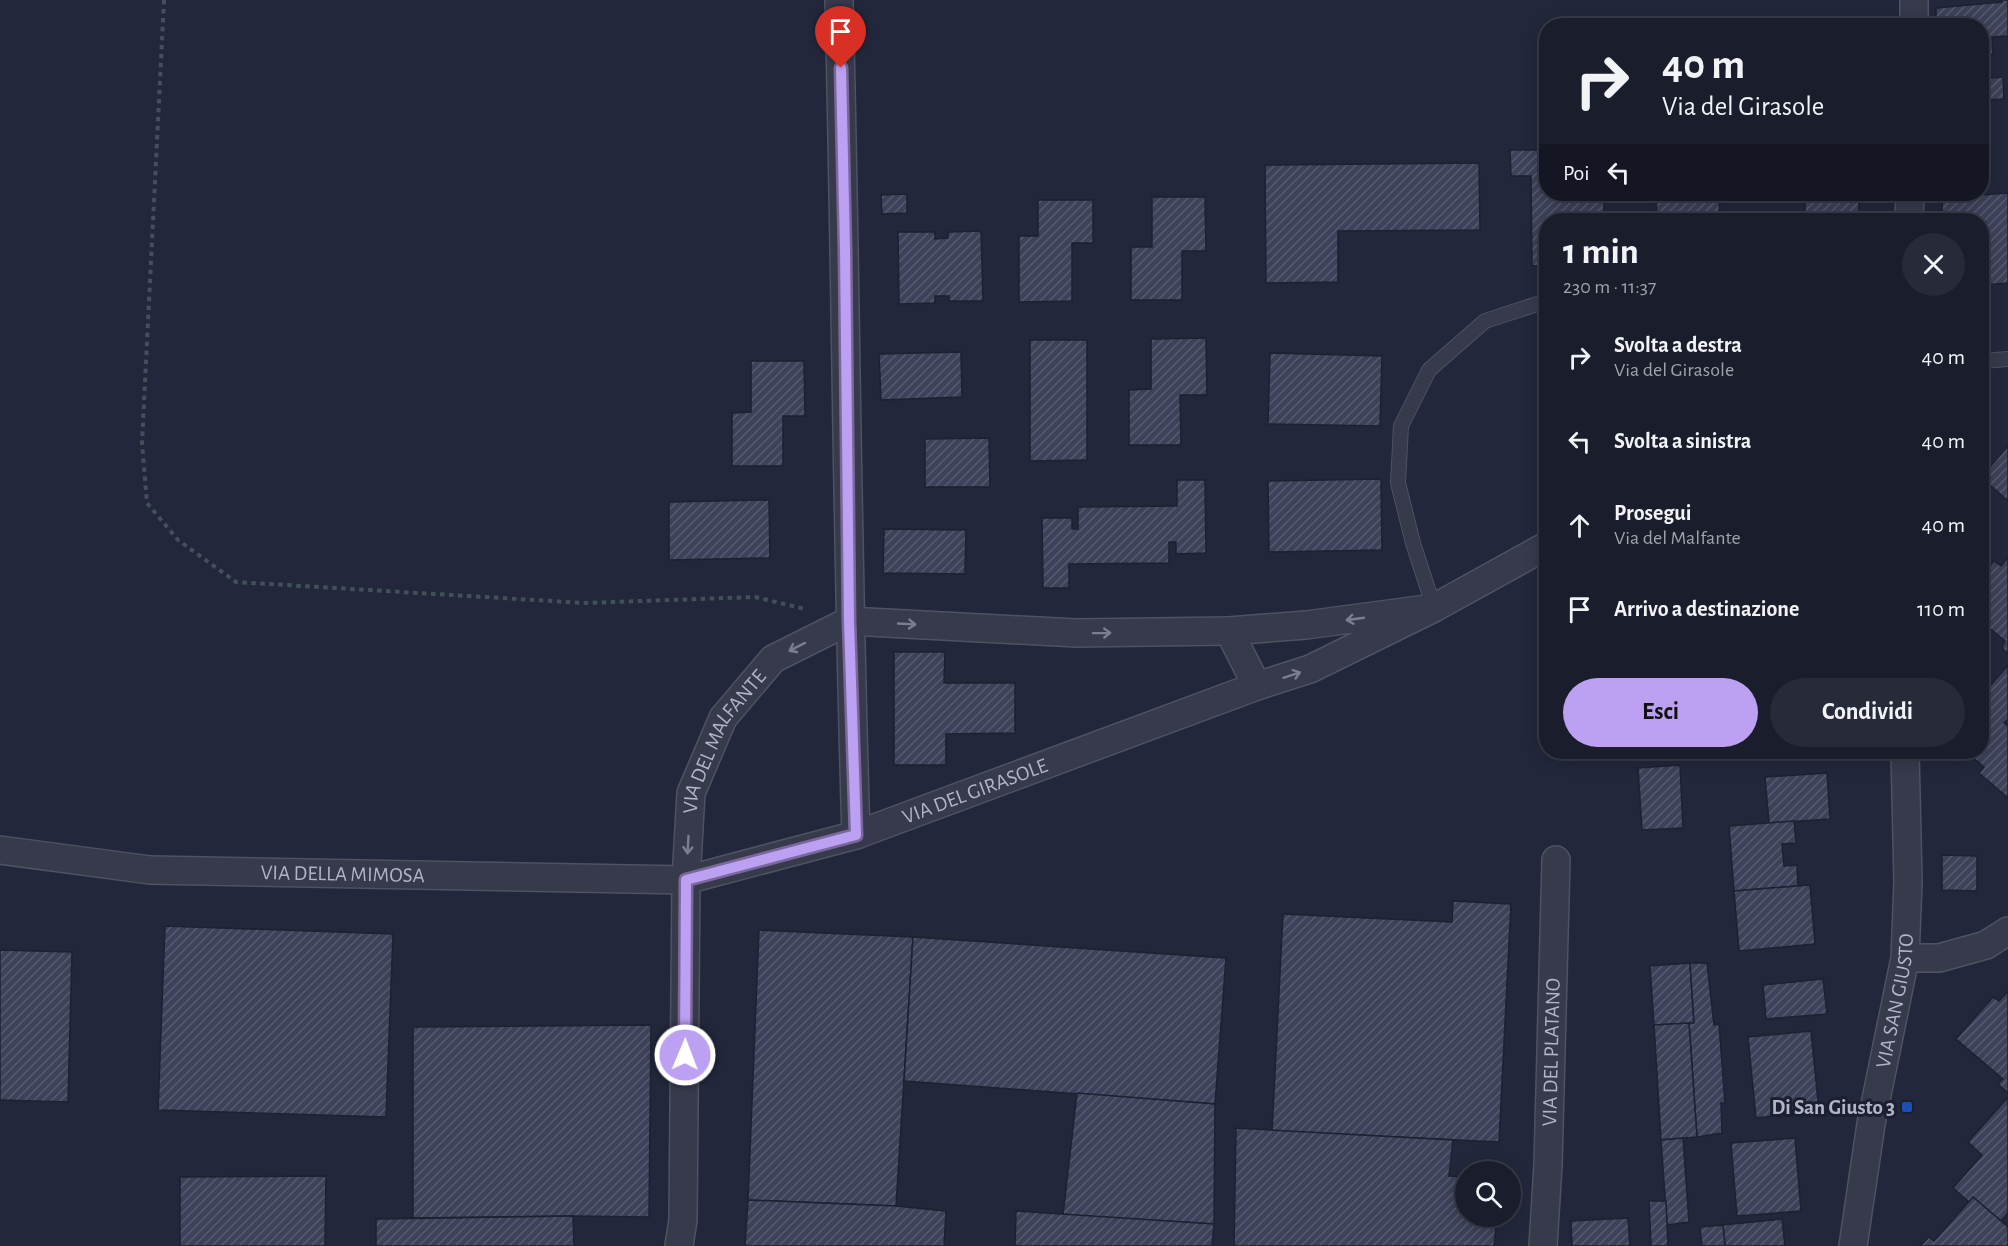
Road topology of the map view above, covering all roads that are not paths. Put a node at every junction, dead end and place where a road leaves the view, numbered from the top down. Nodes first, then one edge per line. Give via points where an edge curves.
1 (839, 0) edge
2 (1914, 0) edge
3 (1914, 18) edge
4 (1539, 304) edge
5 (2008, 359) edge
6 (1989, 360) edge
7 (1539, 550) edge
8 (1434, 608) junction
9 (849, 621) junction
10 (1229, 631) junction
11 (1257, 686) junction
12 (1905, 759) edge
13 (856, 835) junction
14 (0, 850) edge
15 (1556, 860) dead end
16 (686, 880) junction
17 (2008, 931) edge
18 (1905, 958) junction
19 (1860, 1204) junction
20 (679, 1246) edge
21 (1543, 1246) edge
22 (1836, 1246) edge
23 (1853, 1246) edge

1 - 9 street
2 - 3 street
4 - 8 lane via 1485,321 1429,370 1401,426 1398,483
5 - 6 lane
7 - 8 street, VIA DEL GIRASOLE
8 -> 10 street, VIA DEL GIRASOLE
11 -> 8 street, VIA DEL GIRASOLE via 1310,669
9 -> 10 street, VIA DEL GIRASOLE via 1076,633
9 - 13 street
9 -> 16 street, VIA DEL MALFANTE via 773,659 723,718 691,793
10 - 11 street
11 - 13 street, VIA DEL GIRASOLE
12 - 18 street, VIA SAN GIUSTO
13 - 16 street, VIA DEL GIRASOLE
14 - 16 street, VIA DELLA MIMOSA via 150,870
15 - 21 street, VIA DEL PLATANO
16 - 20 street, VIA DEL MALFANTE via 683,1220
17 - 18 street via 1986,945 1939,958
18 - 19 street, VIA SAN GIUSTO via 1871,1124
19 - 22 street
19 - 23 street, VIA SAN GIUSTO

